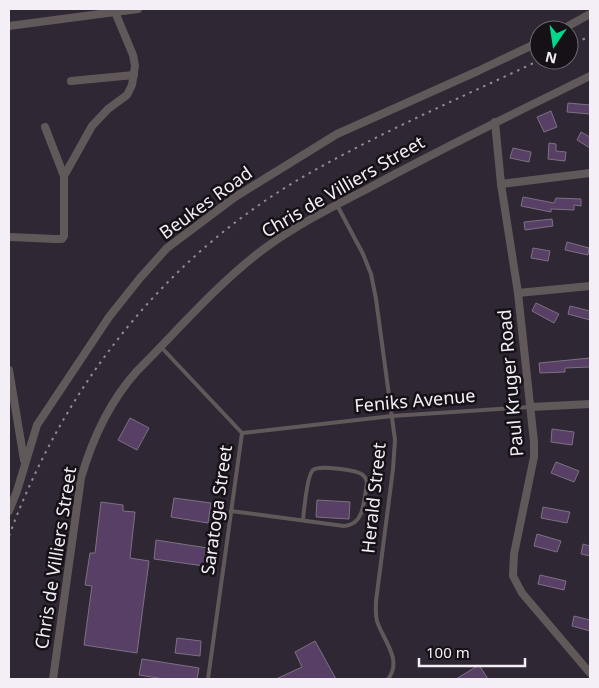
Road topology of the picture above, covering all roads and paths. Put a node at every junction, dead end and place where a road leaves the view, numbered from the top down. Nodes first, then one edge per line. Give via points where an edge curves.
1 (138, 9) edge
2 (90, 12) edge
3 (115, 12) junction
4 (590, 14) edge
5 (579, 20) edge
6 (9, 26) edge
7 (529, 47) edge
8 (134, 75) junction
9 (590, 76) edge
10 (72, 81) dead end
11 (495, 122) junction
12 (45, 128) dead end
13 (590, 173) edge
14 (64, 176) junction
15 (501, 184) junction
16 (337, 205) junction
17 (9, 237) edge
18 (590, 286) edge
19 (518, 293) junction
20 (161, 347) junction
21 (9, 370) edge
22 (590, 404) edge
23 (531, 407) junction
24 (392, 416) junction
25 (242, 433) junction
26 (25, 463) junction
27 (9, 511) edge
28 (230, 511) junction
29 (302, 520) junction
30 (590, 676) edge
31 (53, 679) edge
32 (208, 679) edge
33 (388, 679) edge

1 - 3 street
2 - 3 street
2 - 6 street
3 - 8 street via 133,56
4 - 5 street
7 - 26 street, Beukes Road via 337,134 235,197 185,233 154,262 109,317 37,425
8 - 10 street
8 - 14 street via 130,90 92,126
9 - 11 street, Chris de Villiers Street
11 - 15 street, Paul Kruger Road
11 - 16 street, Chris de Villiers Street
12 - 14 street
13 - 15 street
14 - 17 street via 63,238
15 - 19 street, Paul Kruger Road
16 - 20 street, Chris de Villiers Street via 247,262
16 - 24 lane, Herald Street via 371,274
18 - 19 street
19 - 23 street, Paul Kruger Road
20 - 25 lane, Saratoga Street
20 - 31 street, Chris de Villiers Street via 126,383 114,401 85,463 77,496
21 - 26 street
22 - 23 street, Feniks Avenue
23 - 24 lane, Feniks Avenue
23 - 30 street, Paul Kruger Road via 534,457 514,554 513,576 522,593
24 - 25 lane, Feniks Avenue
24 - 33 lane, Herald Street via 394,453 376,612 393,658 393,670
25 - 28 lane, Saratoga Street
26 - 27 street, Beukes Road
28 - 29 lane
28 - 32 lane, Saratoga Street
29 - 29 lane via 313,470 318,467 334,468 365,477 362,511 355,523 344,526

